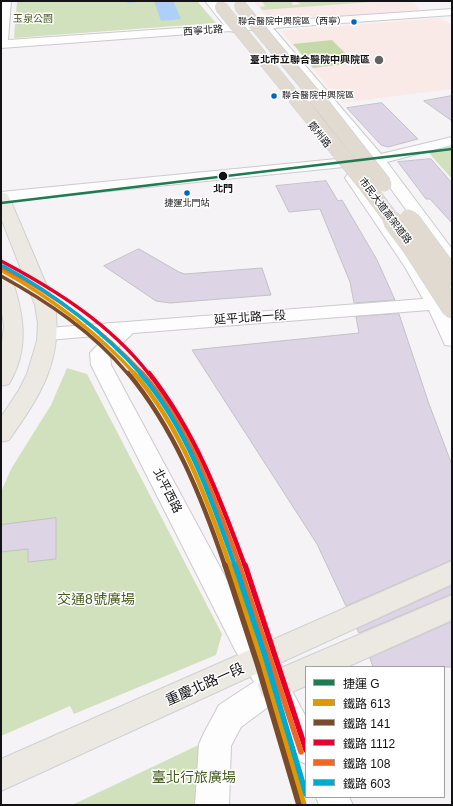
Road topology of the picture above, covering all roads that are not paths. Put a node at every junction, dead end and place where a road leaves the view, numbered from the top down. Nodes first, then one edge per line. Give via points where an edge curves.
1 (6, 1) edge
2 (426, 1) edge
3 (218, 3) edge
4 (238, 3) edge
5 (452, 12) edge
6 (440, 14) junction
7 (452, 20) edge
8 (260, 27) junction
9 (233, 29) junction
10 (1, 39) edge
11 (1, 44) edge
12 (296, 60) junction
13 (262, 66) junction
14 (324, 141) junction
15 (452, 141) edge
16 (348, 149) junction
17 (377, 159) junction
18 (395, 172) dead end
19 (400, 196) dead end
20 (1, 197) edge
21 (452, 261) edge
22 (1, 273) edge
23 (452, 277) edge
24 (447, 305) edge
25 (127, 327) junction
26 (48, 334) junction
27 (452, 340) edge
28 (1, 379) edge
29 (1, 434) edge
30 (452, 572) edge
31 (452, 607) edge
32 (317, 666) edge
33 (305, 671) edge
34 (265, 673) junction
35 (305, 746) edge
36 (1, 775) edge
37 (212, 805) edge

1 - 10 street
2 - 6 street
3 - 9 street, 鄭州路
3 - 16 highway, 市民大道高架道路, bridge
3 - 16 highway, bridge via 306,97
4 - 8 street, 鄭州路
4 - 16 highway, 市民大道高架道路, bridge via 298,74
5 - 6 street, 西寧北路
6 - 7 street
6 - 8 street, 西寧北路
8 - 9 street, 西寧北路
8 - 12 street, 鄭州路 via 273,33
9 - 11 street, 西寧北路
9 - 13 street, 鄭州路
12 - 13 street
12 - 16 street, 鄭州路 via 315,87
13 - 14 street, 鄭州路
14 - 16 street, 鄭州路
14 - 16 street via 322,135 325,132 341,129
15 - 17 street
16 - 17 street
16 - 17 street, 鄭州路
16 - 20 street
16 - 23 highway, 市民大道高架道路, bridge via 439,257
16 - 24 street, 鄭州路 via 414,266
17 - 21 street, 鄭州路
18 - 19 street via 411,195
20 - 26 main road via 45,305
22 - 28 main road via 13,308 15,336
24 - 25 street, 延平北路一段
24 - 27 street, 鄭州路
25 - 26 street, 延平北路一段
25 - 34 street, 北平西路 via 100,353 101,365
26 - 29 main road via 40,369 31,389
30 - 34 main road, 重慶北路一段
31 - 32 main road
33 - 34 main road, 重慶北路一段
34 - 35 street, 北平西路
34 - 36 main road, 重慶北路一段
34 - 37 street via 230,716 215,744

